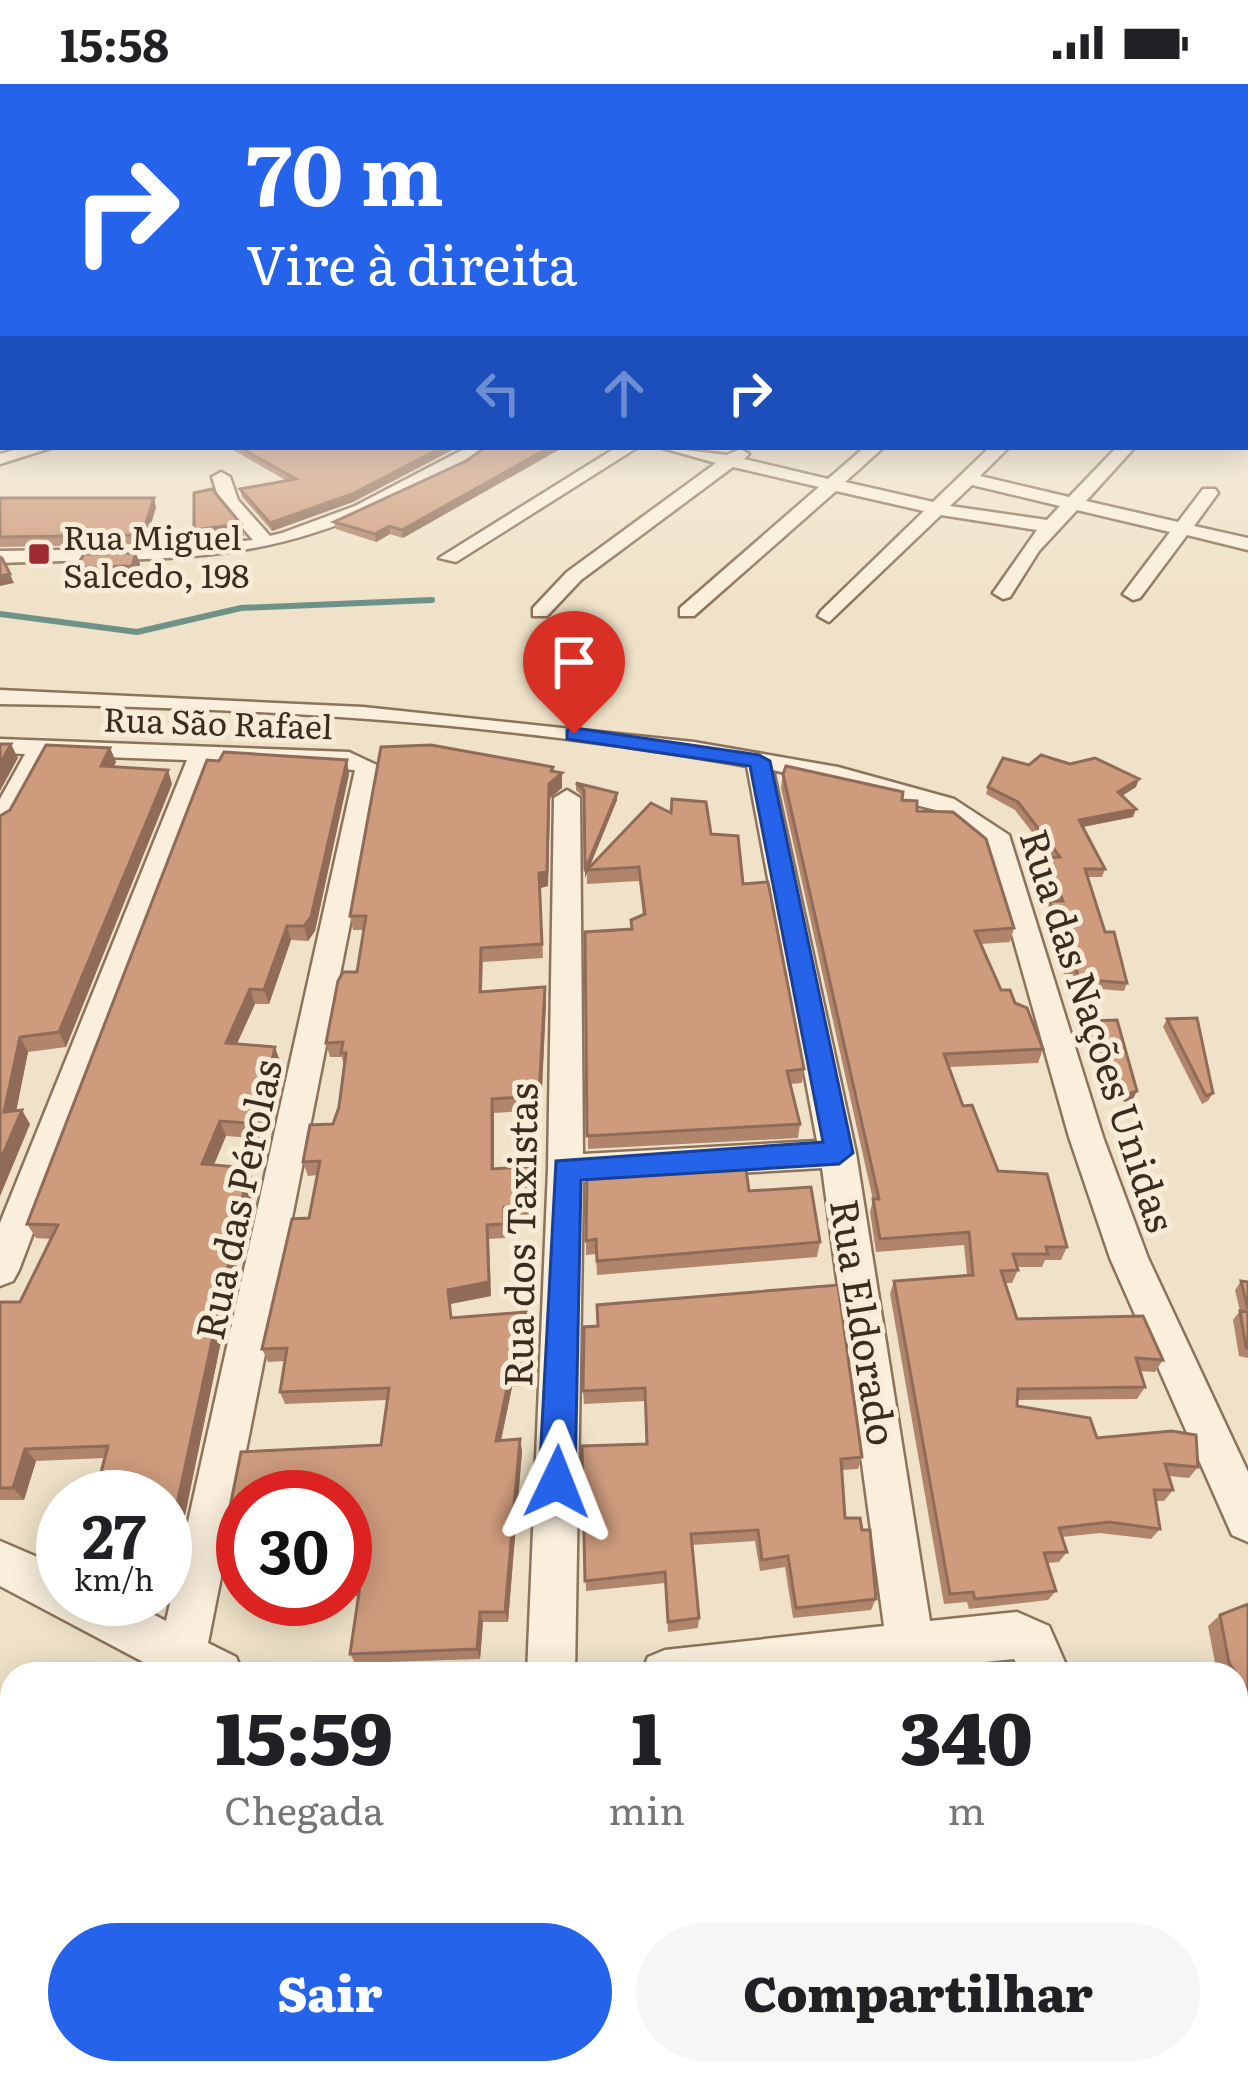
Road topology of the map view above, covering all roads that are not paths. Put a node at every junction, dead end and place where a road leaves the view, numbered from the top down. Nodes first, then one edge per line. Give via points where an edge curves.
1 (33, 450) edge
2 (475, 450) edge
3 (624, 450) edge
4 (683, 450) edge
5 (746, 450) edge
6 (872, 450) edge
7 (997, 450) edge
8 (1123, 450) edge
9 (0, 458) edge
10 (731, 460) junction
11 (221, 476) dead end
12 (969, 479) junction
13 (832, 485) junction
14 (1209, 493) dead end
15 (1072, 503) junction
16 (938, 509) junction
17 (1050, 526) junction
18 (1182, 529) junction
19 (266, 543) junction
20 (1248, 544) edge
21 (0, 557) edge
22 (449, 558) dead end
23 (1003, 593) dead end
24 (1132, 595) dead end
25 (540, 612) dead end
26 (687, 612) dead end
27 (829, 616) dead end
28 (0, 697) edge
29 (0, 746) edge
30 (41, 748) junction
31 (203, 751) junction
32 (362, 761) joint
33 (759, 761) junction
34 (567, 798) dead end
35 (0, 822) edge
36 (839, 1153) junction
37 (566, 1169) junction
38 (0, 1270) edge
39 (1248, 1520) edge
40 (0, 1562) edge
41 (36, 1579) edge
42 (126, 1626) edge
43 (194, 1662) edge
44 (202, 1662) edge
45 (551, 1662) edge
46 (912, 1662) edge
47 (1041, 1662) edge

1 - 9 street
2 - 19 street via 340,518
3 - 22 street
4 - 10 street
5 - 10 street
6 - 13 street
7 - 12 street
8 - 15 street
10 - 13 street
10 - 25 street via 574,576
11 - 19 street via 229,502
12 - 15 street
12 - 16 street
13 - 16 street
13 - 26 street
14 - 18 street
15 - 17 street
15 - 18 street
16 - 17 street
16 - 27 street
17 - 23 street
18 - 20 street
18 - 24 street
19 - 21 street
28 - 33 street, Rua das Nações Unidas via 339,708
29 - 30 street, Rua São Rafael
30 - 31 street, Rua São Rafael
30 - 35 street
31 - 32 street, Rua São Rafael
31 - 38 street
32 - 44 street, Rua das Pérolas via 368,772
33 - 36 street, Rua Eldorado
33 - 39 street, Rua das Nações Unidas via 908,791 990,825 1129,1258
34 - 37 street, Rua dos Taxistas
36 - 37 street
36 - 46 street, Rua Eldorado
37 - 45 street, Rua dos Taxistas
40 - 41 street
42 - 43 street
46 - 47 street via 1017,1635 1032,1643

